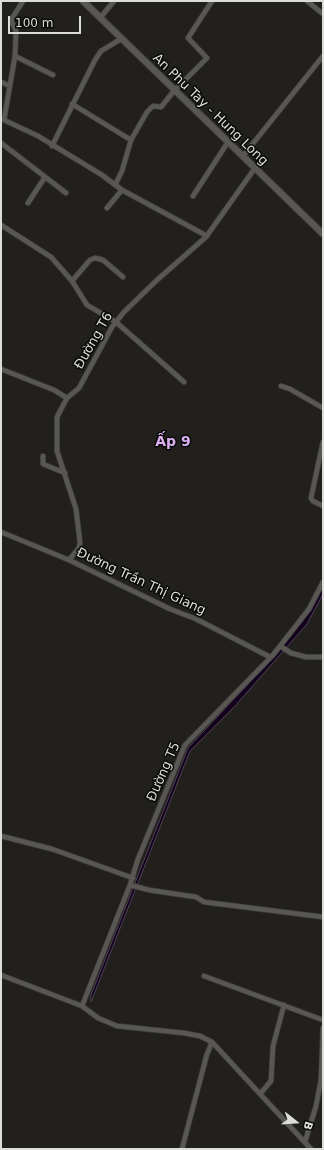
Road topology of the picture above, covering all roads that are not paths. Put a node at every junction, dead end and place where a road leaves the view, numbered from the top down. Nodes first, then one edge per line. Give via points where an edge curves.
1 (23, 1) edge
2 (83, 1) edge
3 (114, 1) edge
4 (212, 1) edge
5 (307, 1) edge
6 (323, 14) edge
7 (100, 18) junction
8 (121, 39) junction
9 (14, 56) junction
10 (323, 56) edge
11 (53, 75) dead end
12 (1, 82) edge
13 (10, 86) junction
14 (174, 91) junction
15 (72, 104) junction
16 (2, 120) edge
17 (131, 140) junction
18 (228, 142) junction
19 (1, 143) edge
20 (52, 146) junction
21 (243, 156) junction
22 (255, 168) junction
23 (45, 177) junction
24 (115, 185) junction
25 (122, 190) junction
26 (66, 193) dead end
27 (193, 196) dead end
28 (28, 203) dead end
29 (107, 208) dead end
30 (1, 225) edge
31 (323, 234) edge
32 (207, 236) junction
33 (123, 277) dead end
34 (72, 281) junction
35 (116, 322) junction
36 (1, 369) edge
37 (184, 382) dead end
38 (281, 386) dead end
39 (67, 398) junction
40 (323, 408) edge
41 (323, 442) edge
42 (43, 456) dead end
43 (65, 473) junction
44 (323, 506) edge
45 (1, 532) edge
46 (69, 560) junction
47 (323, 582) edge
48 (280, 646) junction
49 (270, 657) junction
50 (323, 658) edge
51 (1, 836) edge
52 (132, 878) junction
53 (131, 885) junction
54 (323, 917) edge
55 (1, 975) edge
56 (204, 976) dead end
57 (284, 1005) junction
58 (82, 1006) junction
59 (323, 1013) edge
60 (322, 1019) edge
61 (323, 1028) edge
62 (212, 1042) junction
63 (322, 1081) edge
64 (260, 1094) junction
65 (306, 1142) junction
66 (182, 1149) edge
67 (311, 1149) edge

1 - 9 street via 11,20 16,30
2 - 7 street, An Phu Tay - Hung Long
3 - 7 street
4 - 14 street via 188,38 207,58
5 - 6 street
7 - 8 street, An Phu Tay - Hung Long
8 - 14 street, An Phu Tay - Hung Long
8 - 15 street via 101,51
9 - 11 street
9 - 13 street
10 - 21 street
12 - 13 street
13 - 16 street
14 - 17 street via 161,107 150,108
14 - 18 street, An Phu Tay - Hung Long
15 - 17 street
15 - 20 street
16 - 20 street via 38,136
17 - 24 street
18 - 21 street, An Phu Tay - Hung Long
18 - 27 street
19 - 23 street
20 - 24 street
21 - 22 street, An Phu Tay - Hung Long
22 - 31 street, An Phu Tay - Hung Long
22 - 32 street, Đường T6
23 - 26 street
23 - 28 street
24 - 25 street
25 - 29 street
25 - 32 street
30 - 34 street via 51,258
32 - 35 street, Đường T6 via 157,280
33 - 34 street via 103,260 95,258 90,260
34 - 35 street via 87,305
35 - 37 street
35 - 39 street, Đường T6 via 79,388
36 - 39 street via 54,390
38 - 40 street via 295,391
39 - 43 street, Đường T6 via 57,417 57,451
41 - 44 street via 311,498
42 - 43 street via 43,464
43 - 46 street, Đường T6 via 76,509 80,542 79,548
45 - 46 street, Đường Trần Thị Giang
46 - 49 street, Đường Trần Thị Giang via 196,619
47 - 48 street, Đường T5 via 309,609
48 - 49 street, Đường T5
48 - 50 street via 306,657
49 - 52 street, Đường T5 via 185,745
51 - 52 street via 52,849
52 - 53 street, Đường T5
53 - 54 street via 196,897 201,902 211,904
53 - 58 street, Đường T5
55 - 58 street
56 - 57 street
57 - 60 street
57 - 64 street via 273,1046 271,1081
58 - 62 street via 98,1018 117,1026 184,1032
59 - 60 street
61 - 63 street
62 - 64 street
62 - 66 street
63 - 65 street
64 - 65 street
65 - 67 street

